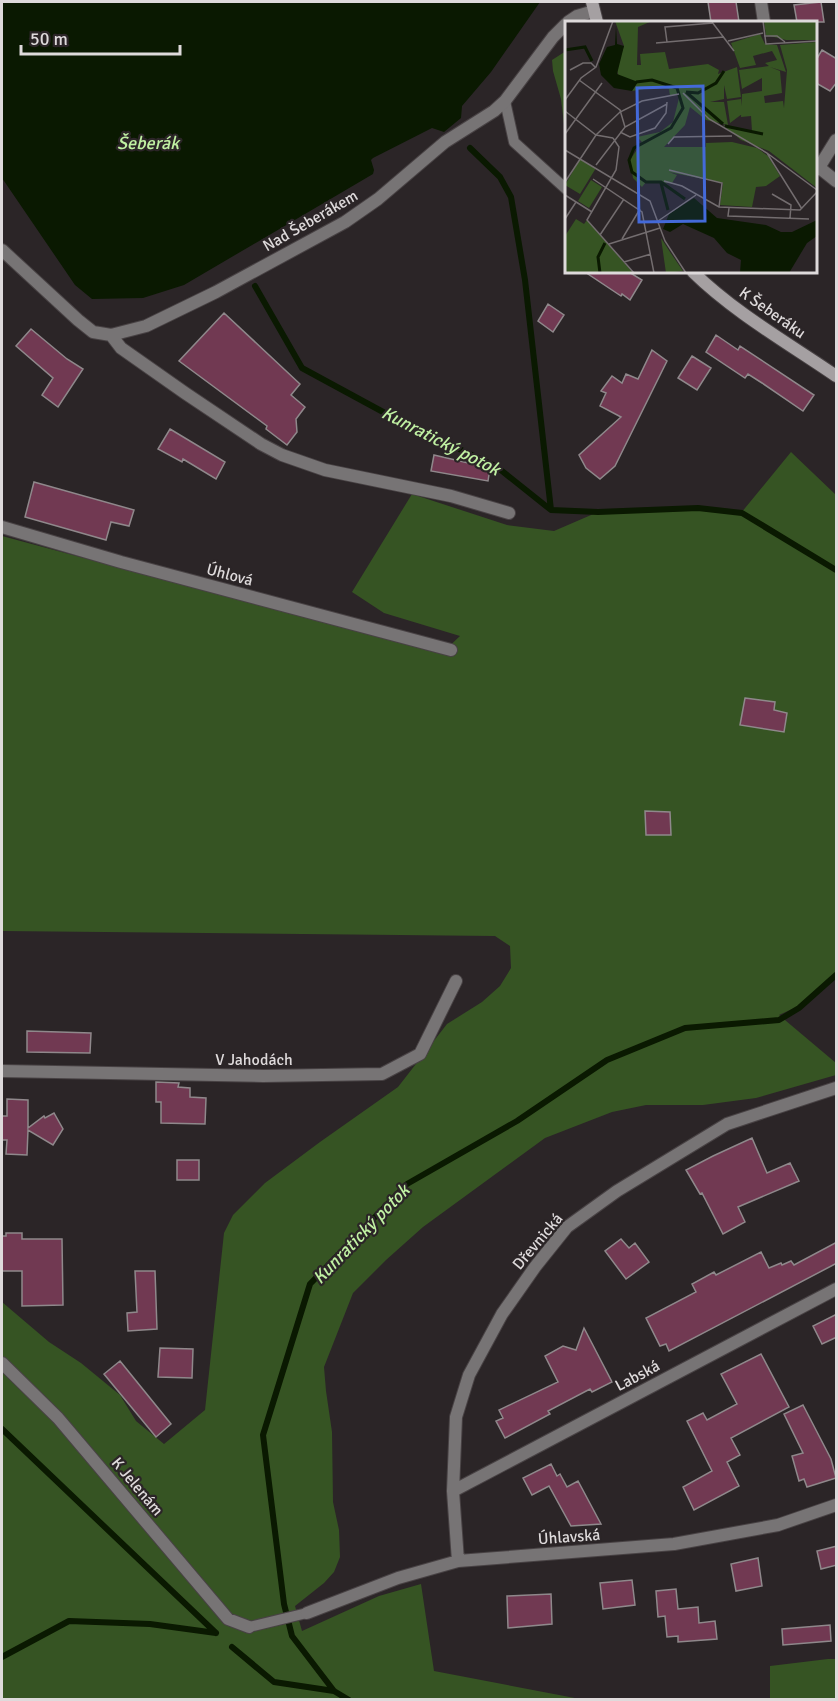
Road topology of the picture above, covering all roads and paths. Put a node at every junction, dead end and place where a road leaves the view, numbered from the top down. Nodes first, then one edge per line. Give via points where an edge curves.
1 (761, 2) edge
2 (594, 12) edge
3 (570, 21) edge
4 (764, 21) edge
5 (565, 25) edge
6 (505, 101) junction
7 (837, 140) edge
8 (817, 167) edge
9 (837, 181) edge
10 (565, 187) edge
11 (2, 250) edge
12 (694, 273) edge
13 (111, 335) junction
14 (837, 376) edge
15 (509, 513) dead end
16 (2, 527) edge
17 (451, 650) dead end
18 (456, 981) dead end
19 (2, 1071) edge
20 (837, 1088) edge
21 (837, 1289) edge
22 (2, 1363) edge
23 (453, 1491) junction
24 (837, 1505) edge
25 (458, 1561) junction
26 (307, 1613) joint
27 (249, 1627) joint

1 - 4 street
2 - 3 street
5 - 6 street
6 - 10 lane via 514,142
6 - 13 street, Nad Šeberákem via 445,142 345,222 146,326
7 - 8 street
8 - 9 street
11 - 13 street via 93,332
12 - 14 street, K Šeberáku via 756,322
13 - 15 street via 121,348 185,393 282,455 325,470 451,496
16 - 17 street, Úhlová
18 - 19 street, V Jahodách via 420,1054 382,1074
20 - 23 street, Dřevnická via 727,1124 617,1191 567,1227 502,1314 469,1375 456,1417
21 - 23 street, Labská
22 - 27 street, K Jelenám via 58,1418 228,1619
23 - 25 street, Dřevnická
24 - 25 street, Úhlavská via 778,1525 674,1544
25 - 26 street, Úhlavská via 398,1578
26 - 27 lane

